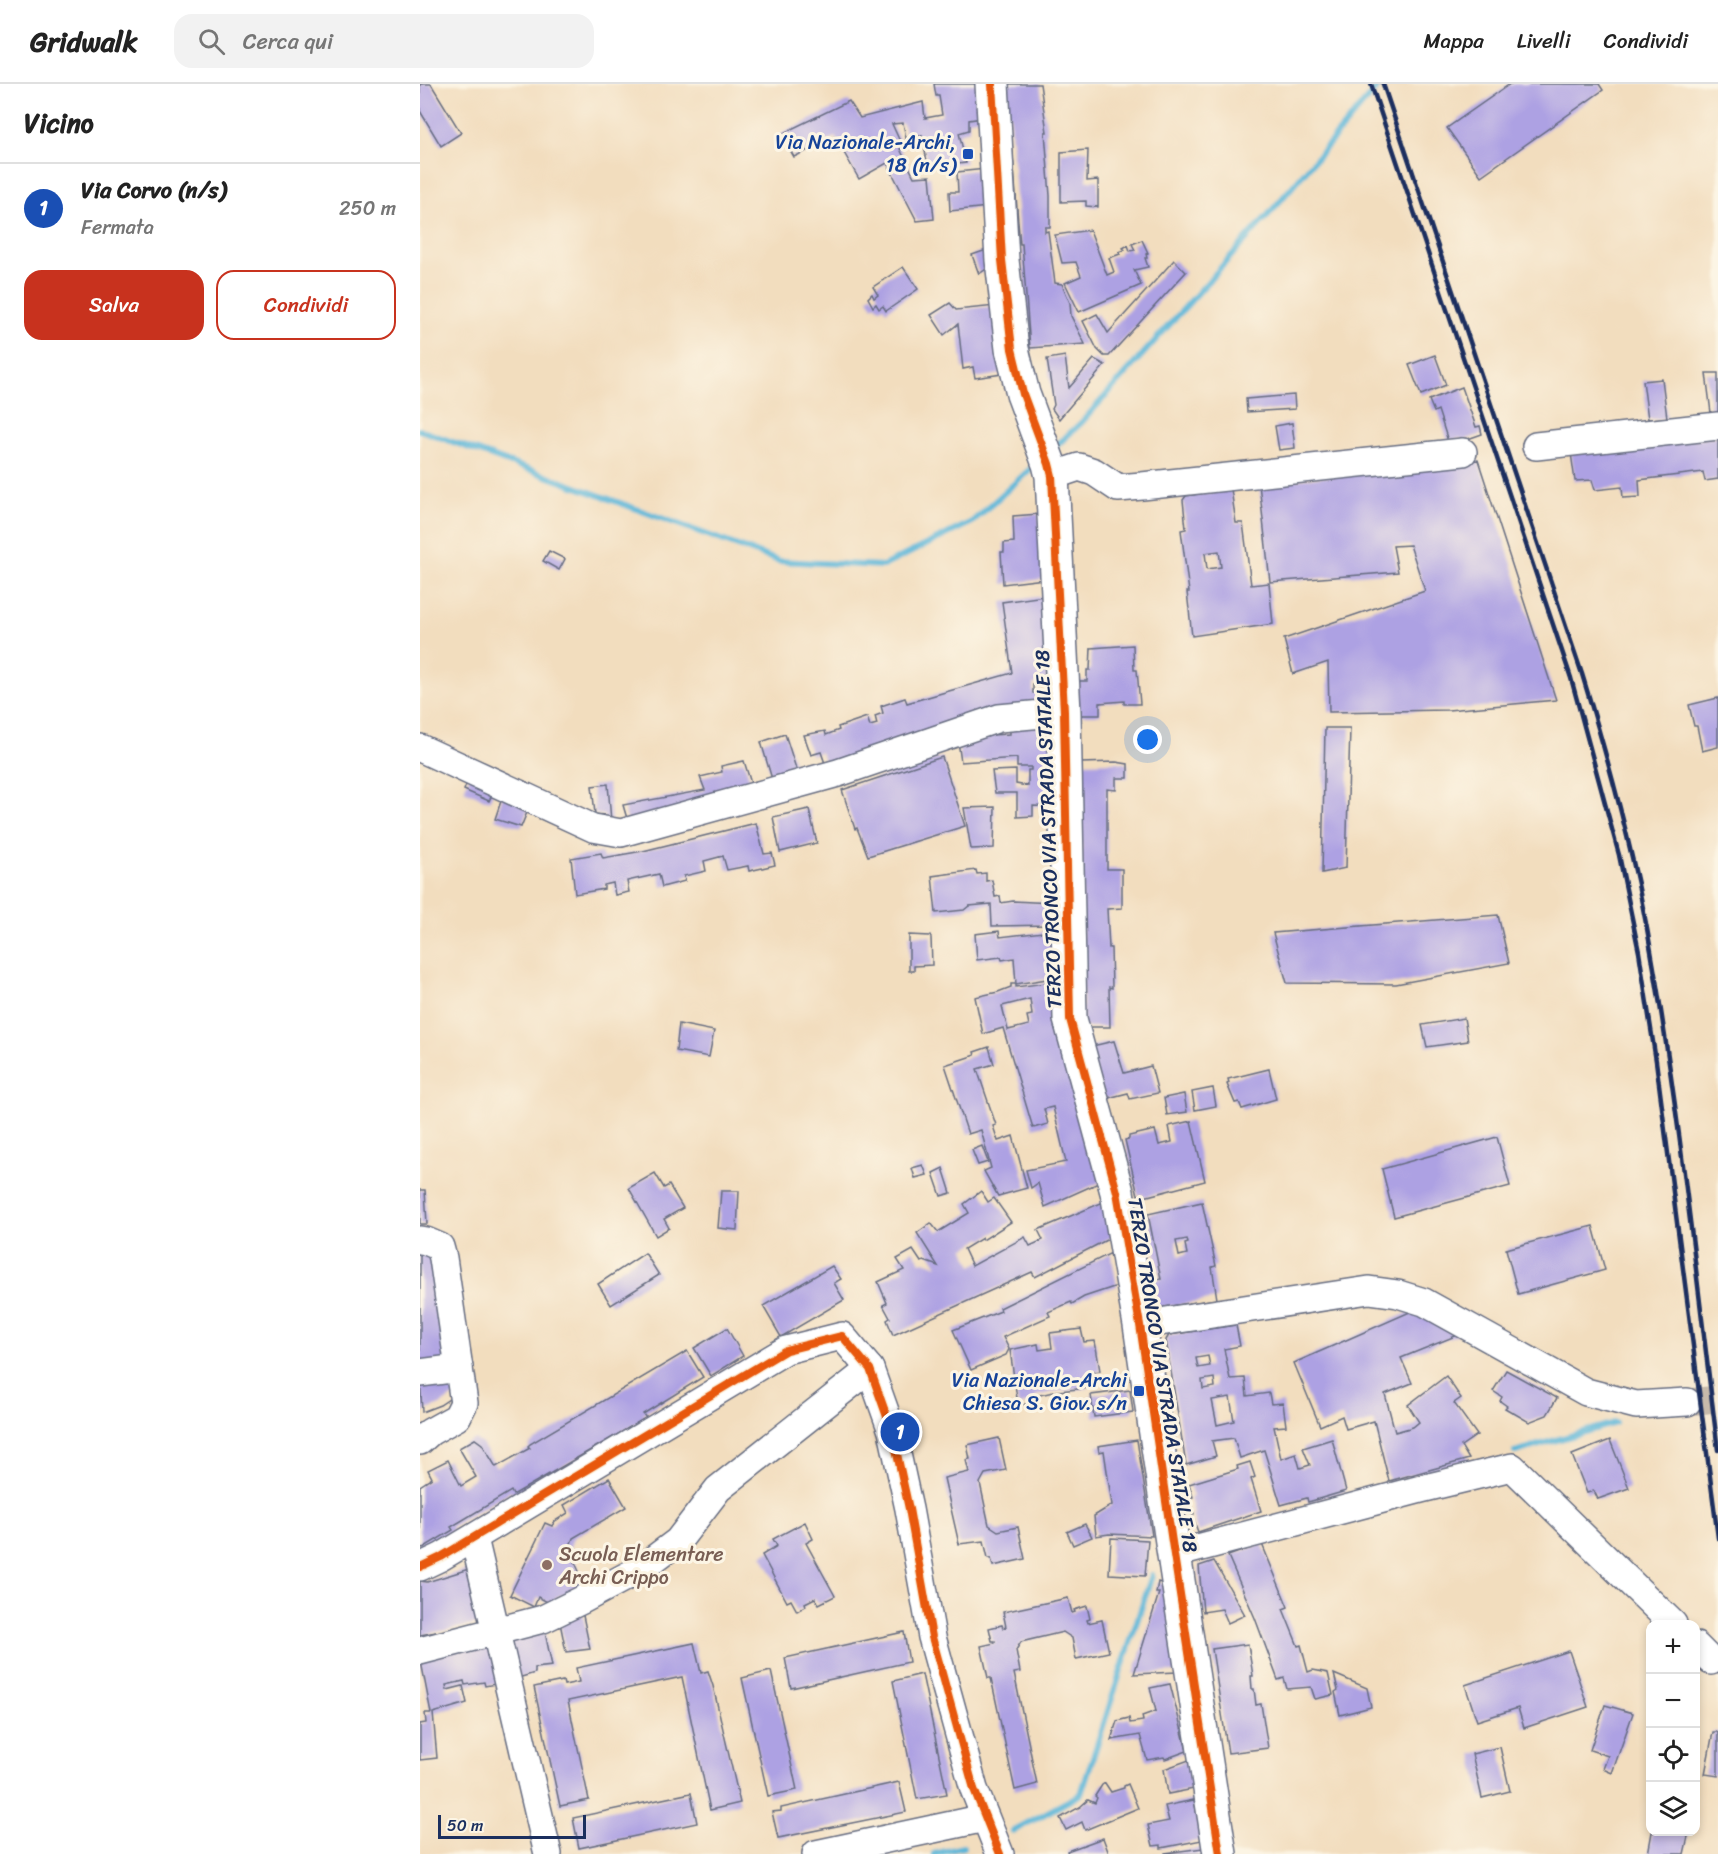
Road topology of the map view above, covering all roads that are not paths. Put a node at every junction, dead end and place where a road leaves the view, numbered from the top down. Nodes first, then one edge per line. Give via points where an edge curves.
1 (992, 84) edge
2 (1718, 426) edge
3 (1536, 446) dead end
4 (1463, 452) dead end
5 (1051, 470) junction
6 (1064, 712) junction
7 (420, 748) edge
8 (420, 1240) edge
9 (1140, 1325) junction
10 (459, 1368) junction
11 (870, 1369) junction
12 (420, 1373) edge
13 (1687, 1402) tunnel mouth
14 (420, 1441) edge
15 (474, 1538) junction
16 (1175, 1554) junction
17 (420, 1567) edge
18 (1670, 1620) edge
19 (496, 1632) junction
20 (420, 1651) edge
21 (985, 1818) junction
22 (548, 1854) edge
23 (816, 1854) edge
24 (1000, 1854) edge
25 (1220, 1854) edge

1 - 5 main road, TERZO TRONCO VIA STRADA STATALE 18 via 1002,260 1012,349 1023,394
2 - 3 street
4 - 5 street via 1118,488 1079,466
5 - 6 main road, TERZO TRONCO VIA STRADA STATALE 18
6 - 7 street via 999,718 838,773 621,834 593,828
6 - 9 main road, TERZO TRONCO VIA STRADA STATALE 18 via 1070,1018 1117,1192
8 - 10 street via 440,1247
9 - 13 street via 1369,1290 1424,1302 1586,1392 1636,1405
9 - 16 main road, TERZO TRONCO VIA STRADA STATALE 18
10 - 12 street
10 - 14 street via 464,1403 457,1417
11 - 15 street via 842,1336 786,1350
11 - 19 street via 718,1489 678,1541 642,1568 543,1619
11 - 21 street via 892,1431 932,1637
15 - 17 street
15 - 19 street
16 - 18 street via 1512,1467
16 - 25 main road, TERZO TRONCO VIA STRADA STATALE 18
19 - 20 street
19 - 22 street
21 - 23 street
21 - 24 street

